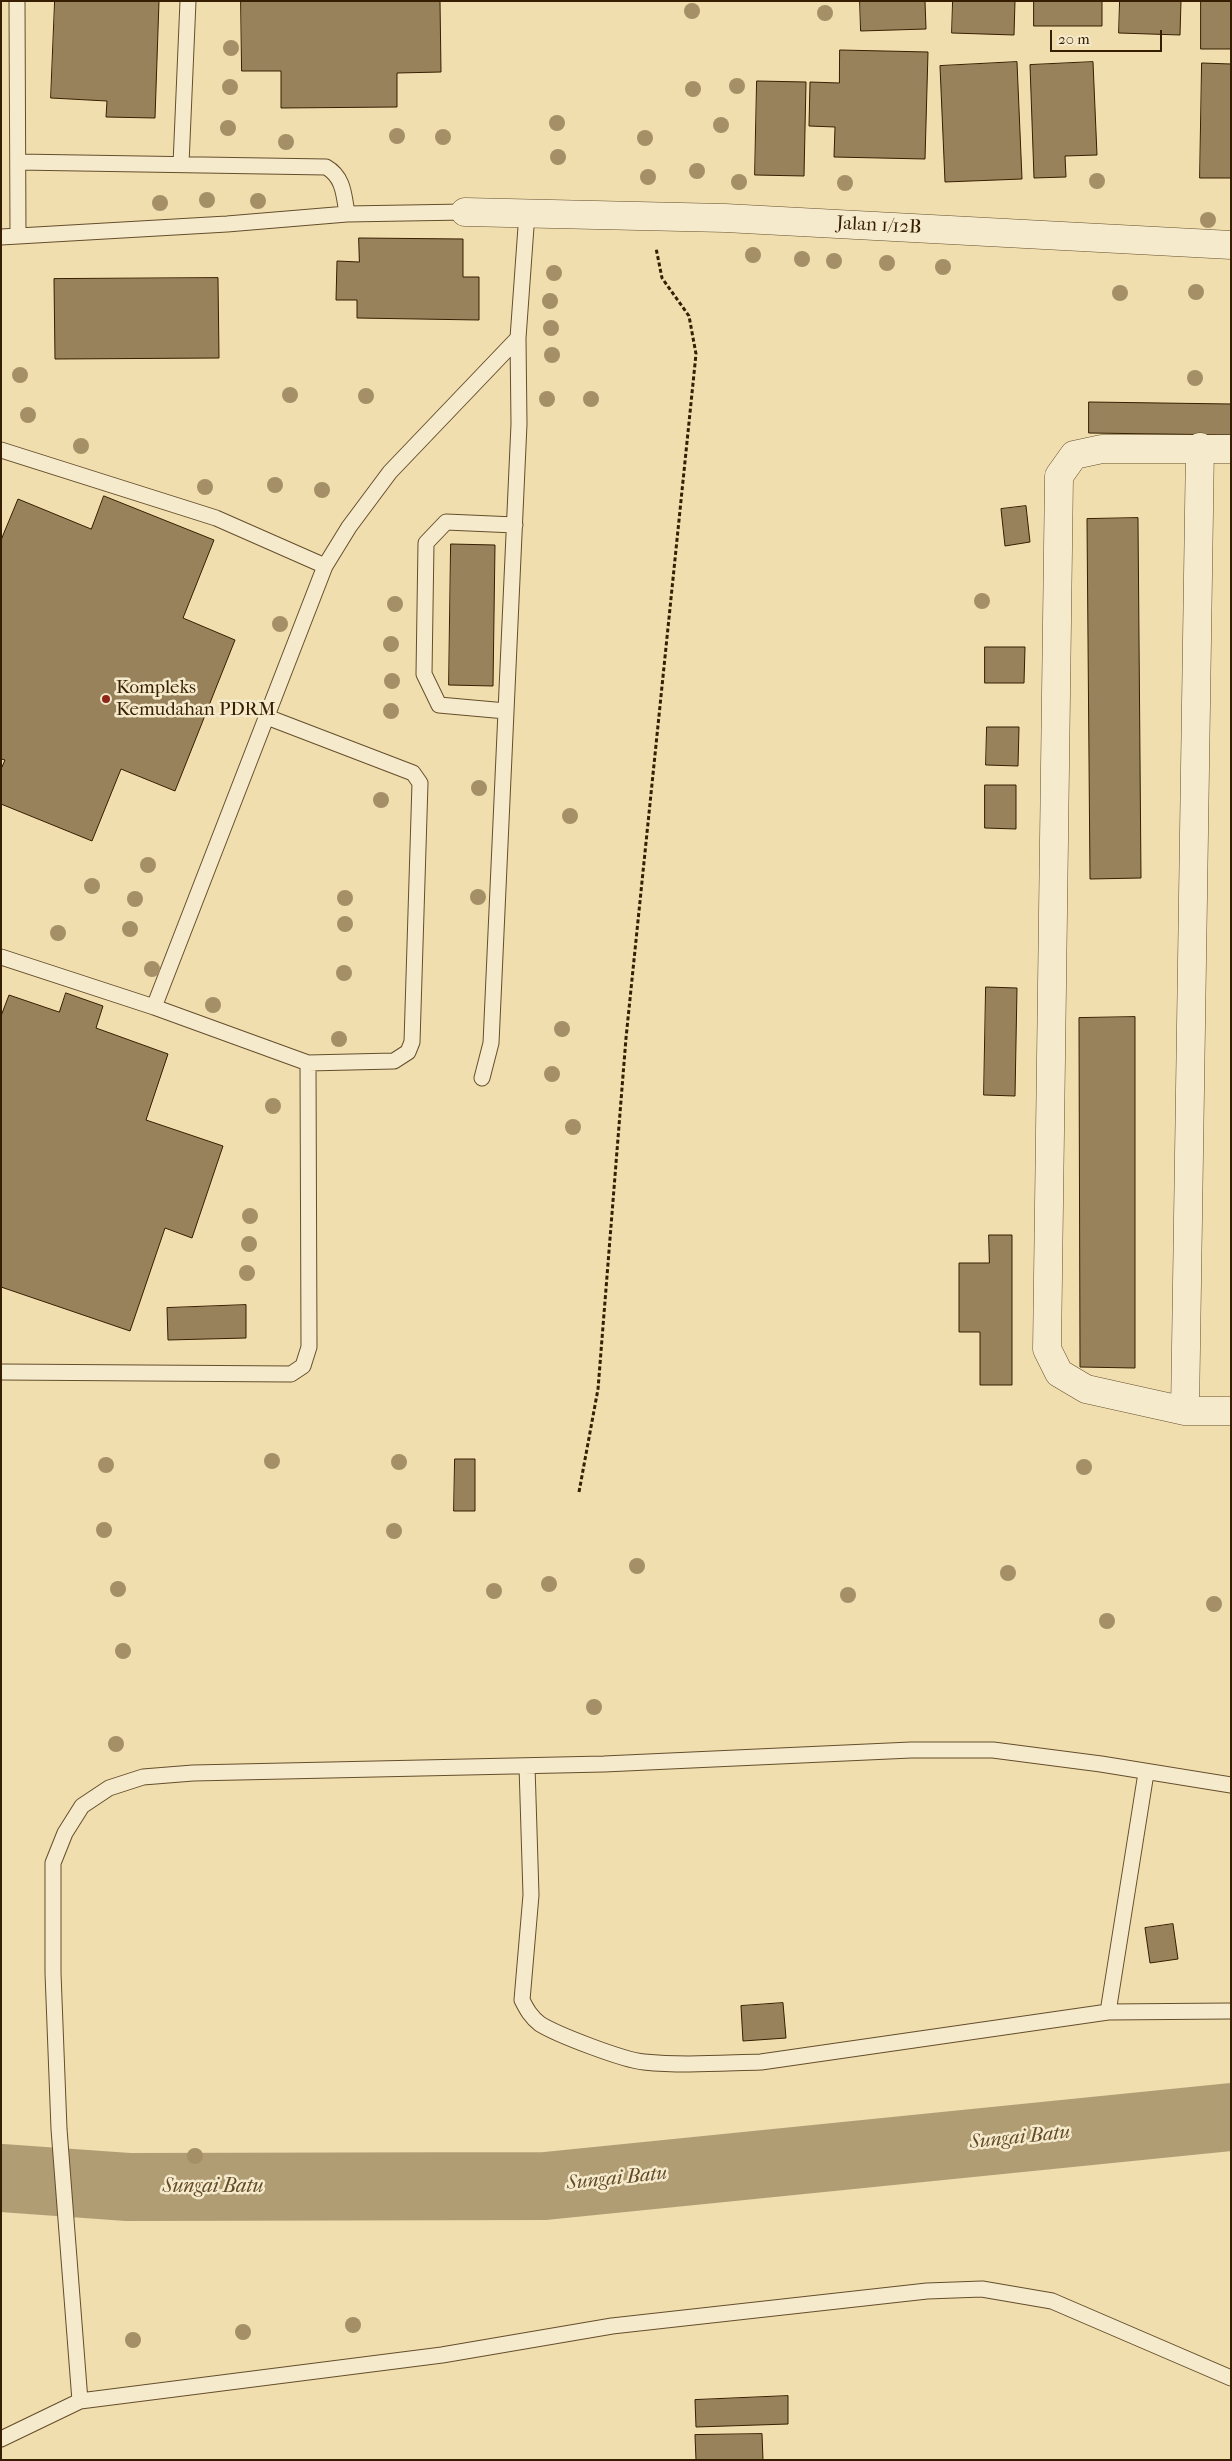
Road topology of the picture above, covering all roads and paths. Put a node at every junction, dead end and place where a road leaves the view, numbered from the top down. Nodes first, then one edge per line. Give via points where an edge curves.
1 (16, 1) edge
2 (188, 1) edge
3 (18, 162) junction
4 (181, 164) junction
5 (464, 212) joint
6 (527, 213) junction
7 (347, 214) junction
8 (650, 216) junction
9 (18, 236) junction
10 (1, 237) edge
11 (1231, 245) edge
12 (518, 338) junction
13 (1200, 447) junction
14 (1231, 449) edge
15 (1, 450) edge
16 (515, 525) junction
17 (325, 566) junction
18 (506, 711) junction
19 (267, 717) junction
20 (1, 957) edge
21 (154, 1007) junction
22 (308, 1063) junction
23 (482, 1078) dead end
24 (1, 1372) edge
25 (1185, 1411) junction
26 (1231, 1411) edge
27 (579, 1492) dead end
28 (527, 1766) junction
29 (1146, 1773) junction
30 (1231, 1785) edge
31 (1231, 2011) edge
32 (1108, 2012) junction
33 (1231, 2378) edge
34 (80, 2401) junction
35 (1, 2439) edge

1 - 3 lane
2 - 4 lane
3 - 4 lane
3 - 9 lane
4 - 7 lane via 326,167 335,172 341,182
5 - 6 street, Jalan 1/12B
5 - 7 lane
6 - 8 street, Jalan 1/12B
6 - 12 lane
7 - 9 lane
8 - 11 street, Jalan 1/12B
8 - 27 path via 662,278 689,316 696,354 626,1038 598,1389
9 - 10 lane
12 - 16 lane
12 - 17 lane via 390,472
13 - 14 street
13 - 25 street
13 - 25 street via 1102,449 1074,455 1059,476 1046,1349 1059,1373 1086,1389
15 - 17 lane via 216,518
16 - 18 lane
16 - 18 lane via 446,522 426,543 424,674 439,705
17 - 19 lane
18 - 23 lane via 492,1043
19 - 21 lane
19 - 22 lane via 413,773 420,783 412,1042 408,1052 394,1061
20 - 21 lane
21 - 22 lane
22 - 24 lane via 308,1347 303,1366 291,1374
25 - 26 street
28 - 29 lane via 911,1750 993,1750
28 - 32 lane via 531,1895 522,2000 529,2014 540,2024 559,2033 641,2062 718,2064 762,2062
28 - 34 lane via 193,1773 143,1777 109,1788 82,1806 65,1833 53,1864 59,2129
29 - 30 lane
29 - 32 lane
31 - 32 lane
33 - 34 lane via 1052,2301 982,2289 927,2291 612,2326 433,2356
34 - 35 lane

